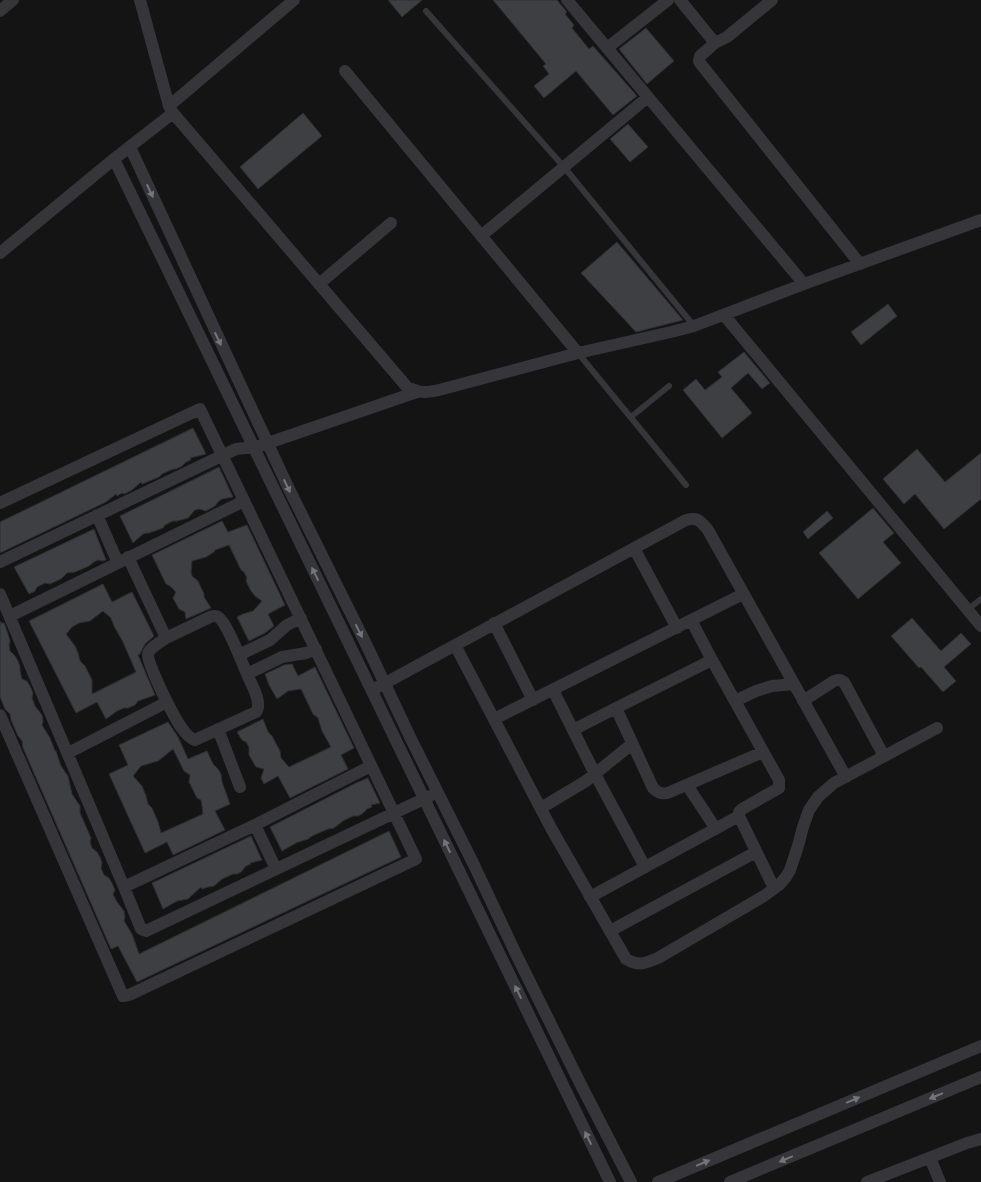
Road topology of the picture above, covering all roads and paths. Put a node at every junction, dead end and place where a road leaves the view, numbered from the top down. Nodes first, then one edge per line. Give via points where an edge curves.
1 (13, 0) edge
2 (140, 0) edge
3 (294, 0) edge
4 (567, 0) edge
5 (668, 0) edge
6 (680, 0) edge
7 (772, 0) edge
8 (426, 10) dead end
9 (0, 11) edge
10 (715, 43) junction
11 (607, 48) junction
12 (345, 71) dead end
13 (648, 97) junction
14 (171, 110) junction
15 (130, 147) junction
16 (114, 159) junction
17 (564, 167) junction
18 (981, 220) edge
19 (391, 223) dead end
20 (481, 236) junction
21 (0, 253) edge
22 (860, 264) junction
23 (319, 284) junction
24 (804, 284) junction
25 (724, 315) junction
26 (694, 326) junction
27 (578, 353) junction
28 (669, 386) dead end
29 (417, 392) junction
30 (631, 417) junction
31 (268, 443) junction
32 (254, 447) junction
33 (222, 455) junction
34 (686, 485) dead end
35 (244, 501) junction
36 (0, 503) edge
37 (97, 515) junction
38 (634, 548) junction
39 (123, 560) junction
40 (0, 562) edge
41 (0, 594) edge
42 (743, 594) junction
43 (981, 599) edge
44 (967, 610) junction
45 (10, 616) junction
46 (301, 618) junction
47 (691, 620) junction
48 (494, 624) junction
49 (981, 626) edge
50 (677, 628) junction
51 (166, 638) junction
52 (455, 645) junction
53 (316, 649) junction
54 (239, 655) junction
55 (712, 660) junction
56 (247, 674) junction
57 (385, 683) junction
58 (794, 684) junction
59 (371, 690) junction
60 (552, 690) junction
61 (533, 700) junction
62 (735, 701) junction
63 (803, 701) junction
64 (167, 702) junction
65 (616, 708) junction
66 (0, 715) edge
67 (494, 719) junction
68 (936, 728) dead end
69 (218, 730) junction
70 (573, 730) junction
71 (632, 744) junction
72 (763, 752) junction
73 (68, 753) junction
74 (884, 756) junction
75 (371, 766) junction
76 (595, 774) junction
77 (846, 777) junction
78 (687, 785) junction
79 (240, 787) dead end
80 (438, 792) junction
81 (424, 799) junction
82 (541, 808) junction
83 (394, 813) junction
84 (739, 816) junction
85 (255, 825) junction
86 (716, 829) junction
87 (756, 852) junction
88 (645, 867) junction
89 (276, 869) junction
90 (124, 887) junction
91 (774, 888) junction
92 (590, 897) junction
93 (610, 931) junction
94 (981, 1046) edge
95 (981, 1077) edge
96 (981, 1139) edge
97 (930, 1158) junction
98 (734, 1181) edge
99 (870, 1181) edge
100 (610, 1182) edge
101 (631, 1182) edge
102 (658, 1182) edge
103 (940, 1182) edge

1 - 9 street
2 - 14 street
3 - 14 street
4 - 11 street
5 - 11 street
6 - 10 street
7 - 10 street
8 - 17 lane
10 - 22 street via 698,60
11 - 13 street
12 - 20 street
13 - 17 street
13 - 24 street
14 - 15 street
14 - 23 street
15 - 16 street
15 -> 31 street
16 - 21 street
16 - 32 street
17 - 20 street
17 - 26 lane
18 - 22 street
19 - 23 street
20 - 27 street
22 - 24 street
23 - 29 street via 407,387
24 - 25 street
25 - 26 street
25 - 44 street
26 - 27 street
27 - 29 street via 439,390
27 - 30 lane
28 - 30 lane
29 - 31 street
30 - 34 lane
31 - 32 street
31 -> 57 street
32 - 33 street via 236,448
59 -> 32 street
33 - 35 street
33 - 36 street via 200,408
33 - 37 street
35 - 39 street
35 - 46 street
37 - 39 street
37 - 40 street
38 - 42 street via 693,518 708,530
38 - 48 street
38 - 50 street
39 - 45 street
39 - 51 street
41 - 45 street
42 - 47 street
42 - 58 street
43 - 44 lane
44 - 49 street
45 - 73 street
46 - 53 street
46 - 54 street via 270,640
47 - 50 street
47 - 55 street
48 - 52 street
48 - 61 street
50 - 60 street
51 - 54 street via 214,616 222,620
51 - 64 street via 148,655
52 - 57 street
52 - 67 street
53 - 56 street via 282,657
53 - 75 street
54 - 56 street
55 - 62 street
55 - 65 street
56 - 69 street via 258,710
57 - 59 street
57 - 80 street
58 - 62 street via 772,686
58 - 63 street
59 - 81 street
60 - 61 street
60 - 70 street
61 - 67 street
62 - 72 street
63 - 74 street via 834,681 844,682
63 - 77 street
64 - 69 street via 192,740
64 - 73 street
65 - 70 street
65 - 71 street
66 - 83 street via 123,996 415,860
67 - 82 street
68 - 74 street
69 - 79 street
70 - 76 street
71 - 76 street
71 - 78 street via 657,792 666,794
72 - 78 street
72 - 84 street via 779,780 779,788 742,809
73 - 90 street
74 - 77 street
75 - 83 street
75 - 85 street
76 - 82 street
76 - 88 street
77 - 91 street via 818,797 809,810 790,870
78 - 86 street
80 - 81 street
80 - 101 street
81 - 83 street
100 -> 81 street
82 - 92 street
83 - 89 street
84 - 86 street
84 - 87 street
85 - 89 street
85 - 90 street
86 - 88 street
87 - 91 street
87 - 93 street
88 - 92 street
89 - 90 street via 146,931 140,928
91 - 93 street via 658,958 642,964 626,960
92 - 93 street
102 -> 94 street
95 -> 98 street
96 - 97 street
97 - 99 street
97 - 103 street

